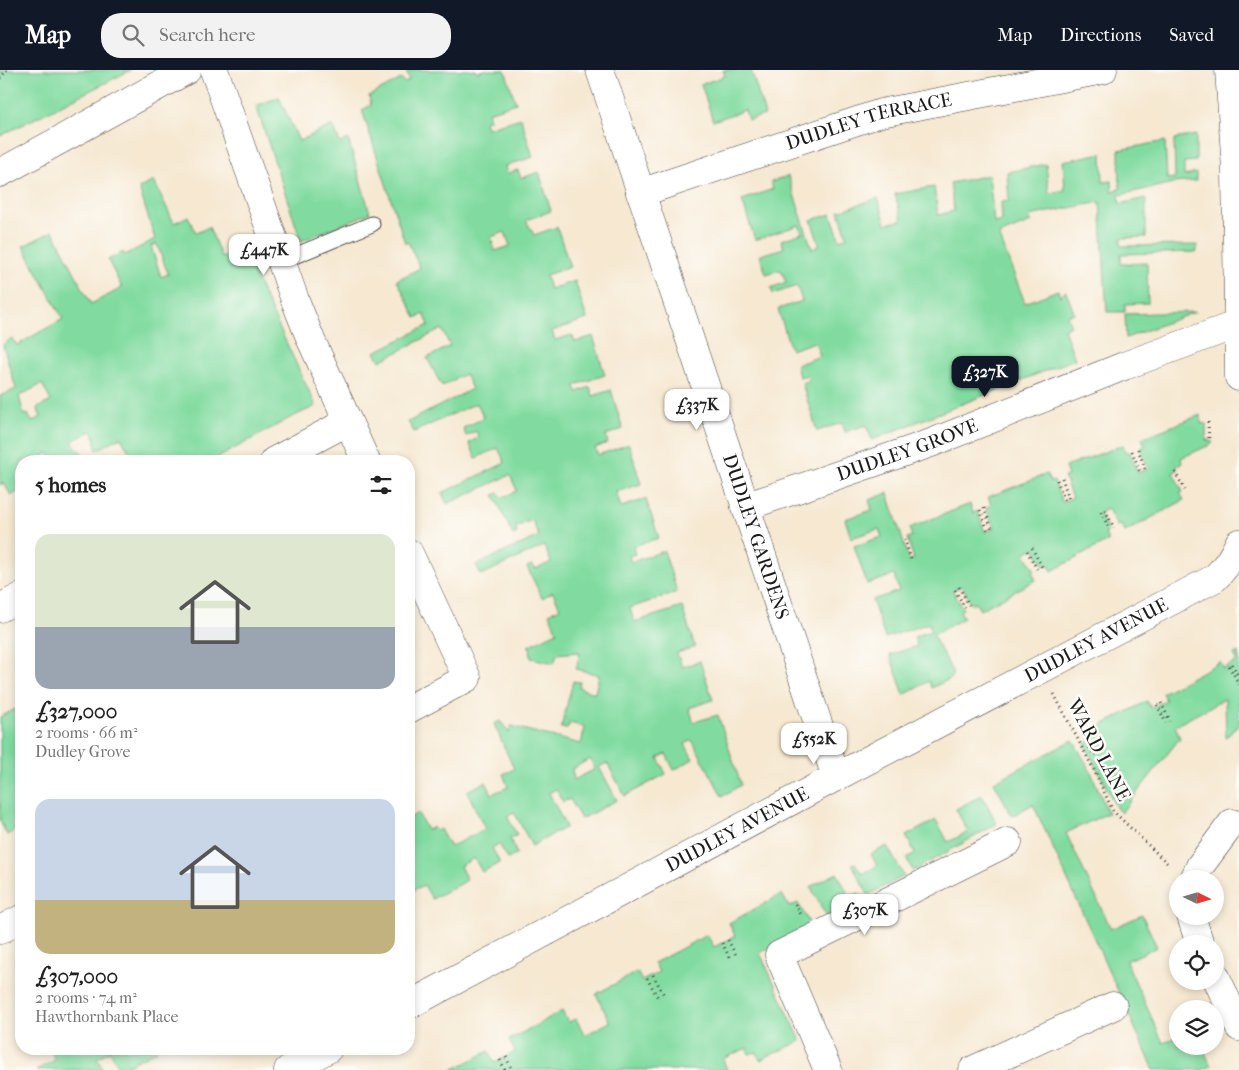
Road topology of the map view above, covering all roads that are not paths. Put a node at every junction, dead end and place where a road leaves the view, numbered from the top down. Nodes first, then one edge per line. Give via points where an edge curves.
1 (187, 70) edge
2 (214, 70) edge
3 (600, 70) edge
4 (1103, 70) edge
5 (1229, 70) edge
6 (0, 173) edge
7 (640, 193) junction
8 (372, 224) dead end
9 (282, 261) junction
10 (1238, 324) junction
11 (1239, 377) edge
12 (347, 422) junction
13 (285, 455) edge
14 (363, 455) edge
15 (745, 507) junction
16 (1239, 543) edge
17 (415, 566) edge
18 (15, 599) edge
19 (0, 608) edge
20 (415, 706) edge
21 (836, 778) junction
22 (1232, 823) dead end
23 (1008, 842) dead end
24 (1193, 870) edge
25 (15, 921) edge
26 (0, 930) edge
27 (1222, 990) edge
28 (415, 1002) edge
29 (1113, 1006) dead end
30 (1239, 1027) edge
31 (317, 1055) edge
32 (288, 1070) edge
33 (828, 1070) edge
34 (973, 1070) edge

1 - 6 street
2 - 9 street
3 - 7 street, DUDLEY GARDENS
4 - 7 street, DUDLEY TERRACE via 881,113
5 - 10 street via 1236,169
7 - 15 street, DUDLEY GARDENS
8 - 9 lane
9 - 12 street via 311,340
10 - 11 street
10 - 15 street, DUDLEY GROVE via 931,443
12 - 13 street
12 - 14 street
15 - 21 street, DUDLEY GARDENS
16 - 21 street, DUDLEY AVENUE via 1226,568 1214,578
17 - 20 street via 467,678
18 - 19 street
21 - 28 street, DUDLEY AVENUE
22 - 24 street via 1200,866
23 - 33 street via 779,955
25 - 26 street
27 - 30 street
29 - 34 street
31 - 32 street

